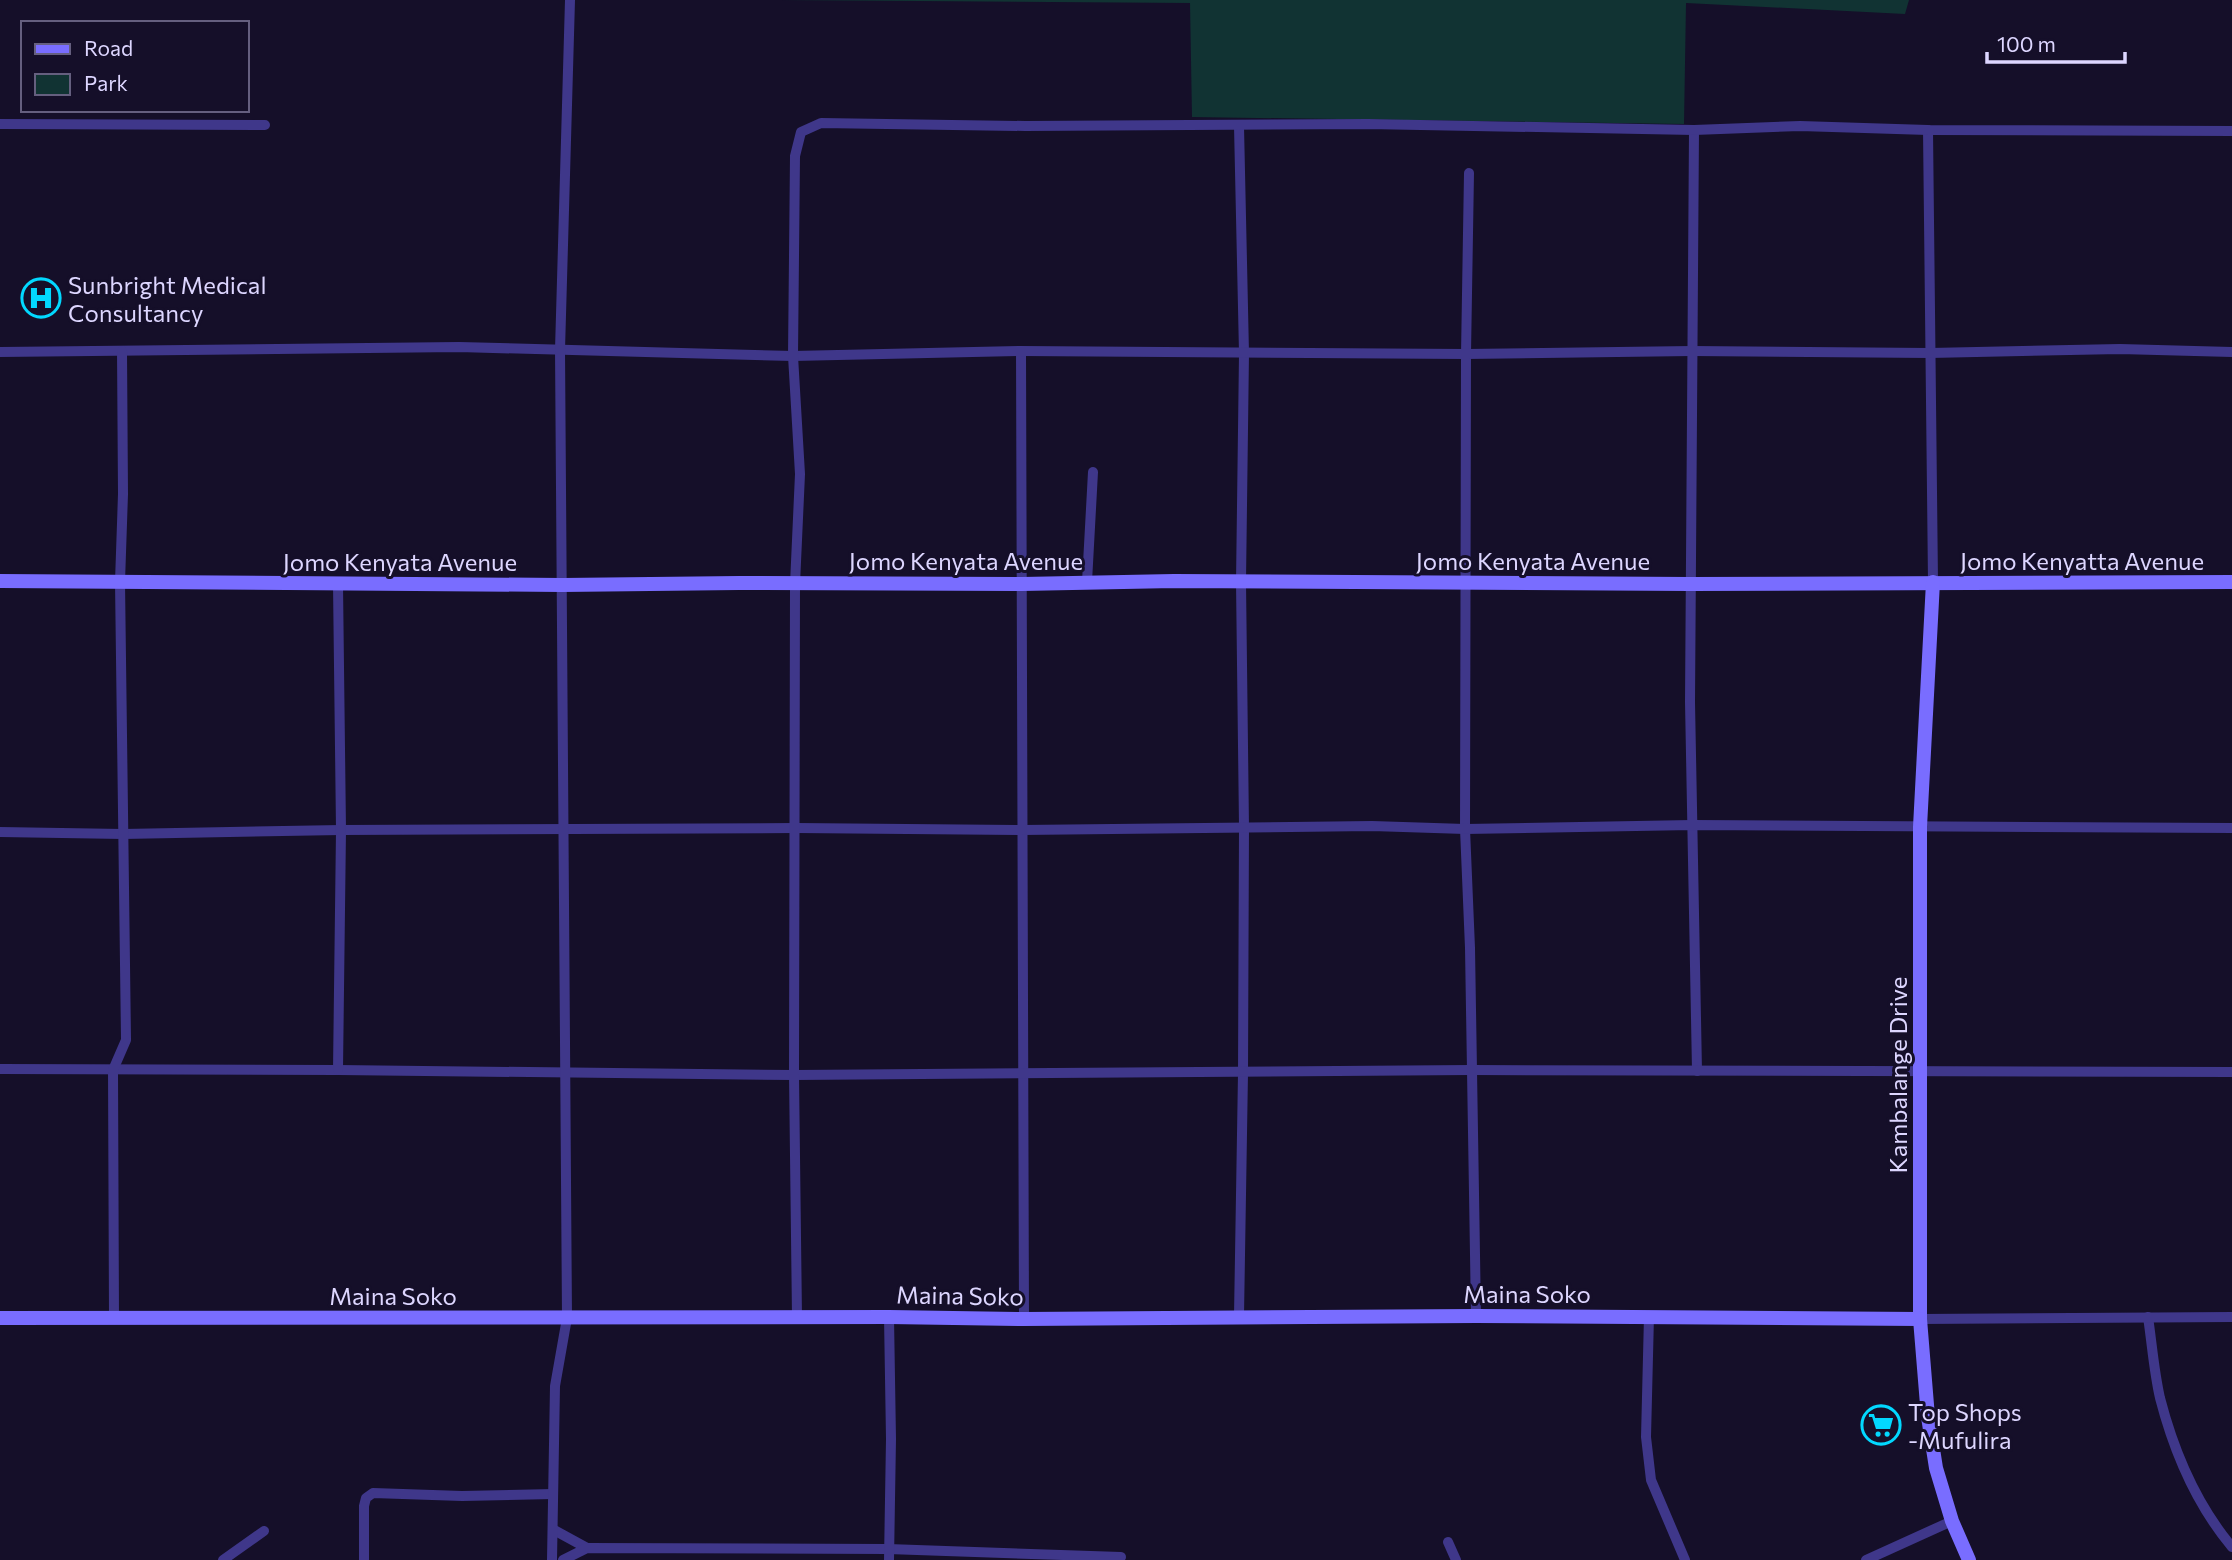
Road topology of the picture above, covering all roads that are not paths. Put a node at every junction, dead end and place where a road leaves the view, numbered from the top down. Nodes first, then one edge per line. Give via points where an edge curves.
1 (570, 0) edge
2 (0, 124) edge
3 (265, 125) dead end
4 (1239, 125) junction
5 (1694, 130) junction
6 (1928, 130) junction
7 (2232, 131) edge
8 (1469, 173) dead end
9 (560, 350) junction
10 (122, 351) junction
11 (1021, 351) junction
12 (1692, 351) junction
13 (0, 352) edge
14 (2232, 352) edge
15 (1244, 353) junction
16 (1466, 354) junction
17 (1930, 354) junction
18 (793, 356) junction
19 (1093, 472) dead end
20 (0, 581) edge
21 (120, 582) junction
22 (1087, 582) junction
23 (1241, 582) junction
24 (1467, 582) junction
25 (1933, 582) junction
26 (2232, 582) edge
27 (338, 584) junction
28 (795, 584) junction
29 (1022, 584) junction
30 (1690, 584) junction
31 (562, 585) junction
32 (1692, 825) junction
33 (1244, 827) junction
34 (1920, 827) junction
35 (796, 828) junction
36 (2232, 828) edge
37 (564, 829) junction
38 (1465, 829) junction
39 (341, 830) junction
40 (1022, 830) junction
41 (0, 832) edge
42 (123, 834) junction
43 (0, 1069) edge
44 (113, 1070) junction
45 (338, 1070) junction
46 (1471, 1070) junction
47 (1920, 1070) junction
48 (1697, 1071) junction
49 (565, 1072) junction
50 (2232, 1072) edge
51 (1243, 1073) junction
52 (1023, 1074) junction
53 (794, 1075) junction
54 (1239, 1316) junction
55 (1476, 1316) junction
56 (1649, 1316) junction
57 (797, 1317) junction
58 (889, 1317) junction
59 (2148, 1317) junction
60 (2232, 1317) edge
61 (0, 1318) edge
62 (114, 1318) junction
63 (567, 1318) junction
64 (1024, 1319) junction
65 (1920, 1319) junction
66 (553, 1494) junction
67 (1952, 1521) junction
68 (554, 1530) junction
69 (264, 1531) dead end
70 (1448, 1542) dead end
71 (2232, 1547) edge
72 (587, 1548) junction
73 (889, 1555) edge
74 (1121, 1557) dead end
75 (223, 1560) edge
76 (364, 1560) edge
77 (552, 1560) edge
78 (563, 1560) edge
79 (1456, 1560) edge
80 (1685, 1560) edge
81 (1866, 1560) edge
82 (1969, 1560) edge

1 - 9 street
2 - 3 street
4 - 5 street
4 - 15 street
4 - 18 street via 821,123 801,132 795,156
5 - 6 street via 1800,125
5 - 12 street
6 - 7 street
6 - 17 street
8 - 16 street
9 - 10 street via 459,346
9 - 18 street
9 - 31 street
10 - 13 street
10 - 21 street
11 - 15 street
11 - 18 street
11 - 29 street
12 - 16 street
12 - 17 street
12 - 30 street
14 - 17 street via 2120,349
15 - 16 street
15 - 23 street
16 - 24 street
17 - 25 street
18 - 28 street via 800,474
19 - 22 street
20 - 21 street, Jomo Kenyata Avenue
21 - 27 street, Jomo Kenyata Avenue
21 - 42 street
22 - 23 street, Jomo Kenyata Avenue
22 - 29 street, Jomo Kenyata Avenue
23 - 24 street, Jomo Kenyata Avenue
23 - 33 street
24 - 30 street, Jomo Kenyata Avenue
24 - 38 street
25 - 26 street, Jomo Kenyatta Avenue
25 - 30 street, Jomo Kenyata Avenue
25 - 34 street, Kambalange Drive
27 - 31 street, Jomo Kenyata Avenue
27 - 39 street
28 - 29 street, Jomo Kenyata Avenue
28 - 31 street, Jomo Kenyata Avenue
28 - 35 street
29 - 40 street
30 - 32 street
31 - 37 street
32 - 34 street
32 - 38 street
32 - 48 street
33 - 38 street
33 - 40 street
33 - 51 street
34 - 36 street
34 - 47 street, Kambalange Drive
35 - 37 street
35 - 40 street
35 - 53 street
37 - 39 street
37 - 49 street
38 - 46 street
39 - 42 street
39 - 45 street
40 - 52 street
41 - 42 street
42 - 44 street via 125,1040
43 - 44 street
44 - 45 street
44 - 62 street
45 - 49 street
46 - 48 street
46 - 51 street
46 - 55 street
47 - 48 street
47 - 50 street
47 - 65 street, Kambalange Drive
49 - 53 street
49 - 63 street
51 - 52 street
51 - 54 street
52 - 53 street
52 - 64 street
53 - 57 street
54 - 55 street, Maina Soko
54 - 64 street, Maina Soko
55 - 56 street, Maina Soko
56 - 65 street, Maina Soko
56 - 80 street via 1646,1437 1651,1480
57 - 58 street, Maina Soko
57 - 63 street, Maina Soko
58 - 64 street, Maina Soko
58 - 73 street
59 - 60 street
59 - 65 street
59 - 71 street via 2159,1395 2171,1433 2189,1481
61 - 62 street, Maina Soko
62 - 63 street, Maina Soko
63 - 66 street via 555,1386
65 - 67 street, Kambalange Drive via 1936,1468
66 - 68 street
66 - 76 street via 373,1493 364,1506
67 - 81 street
67 - 82 street, Kambalange Drive
68 - 72 street
68 - 77 street
69 - 75 street
70 - 79 street
72 - 73 street
72 - 78 street
73 - 74 street

